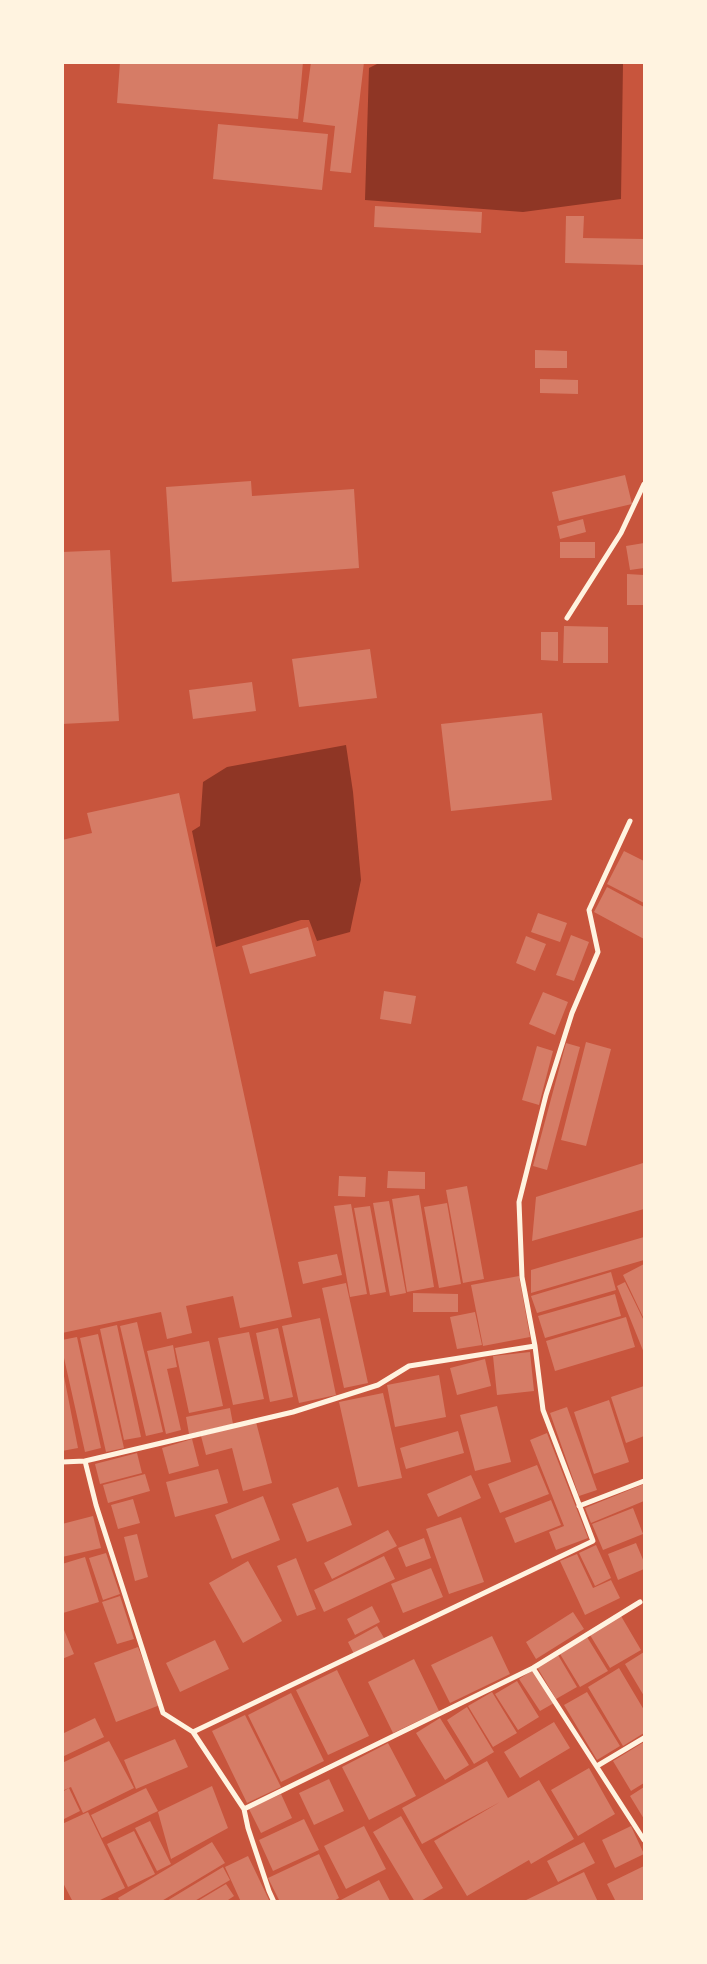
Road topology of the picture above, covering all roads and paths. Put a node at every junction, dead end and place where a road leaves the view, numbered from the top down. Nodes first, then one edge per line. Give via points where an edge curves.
1 (644, 484) edge
2 (567, 618) dead end
3 (630, 821) dead end
4 (535, 1346) junction
5 (85, 1461) junction
6 (62, 1462) edge
7 (644, 1481) edge
8 (579, 1506) junction
9 (640, 1602) dead end
10 (533, 1668) junction
11 (193, 1732) junction
12 (644, 1738) edge
13 (597, 1766) junction
14 (244, 1809) junction
15 (644, 1840) edge
16 (274, 1902) edge

1 - 2 street via 621,533
3 - 4 street via 589,910 598,952 572,1013 546,1095 519,1202 522,1276
4 - 5 street via 409,1366 378,1385 293,1412
4 - 8 street via 544,1410
5 - 6 street
5 - 11 street via 96,1506 163,1713
7 - 8 street
8 - 11 street via 592,1541
9 - 10 street
10 - 13 street
10 - 14 street
11 - 14 street
12 - 13 street
13 - 15 street
14 - 16 street

